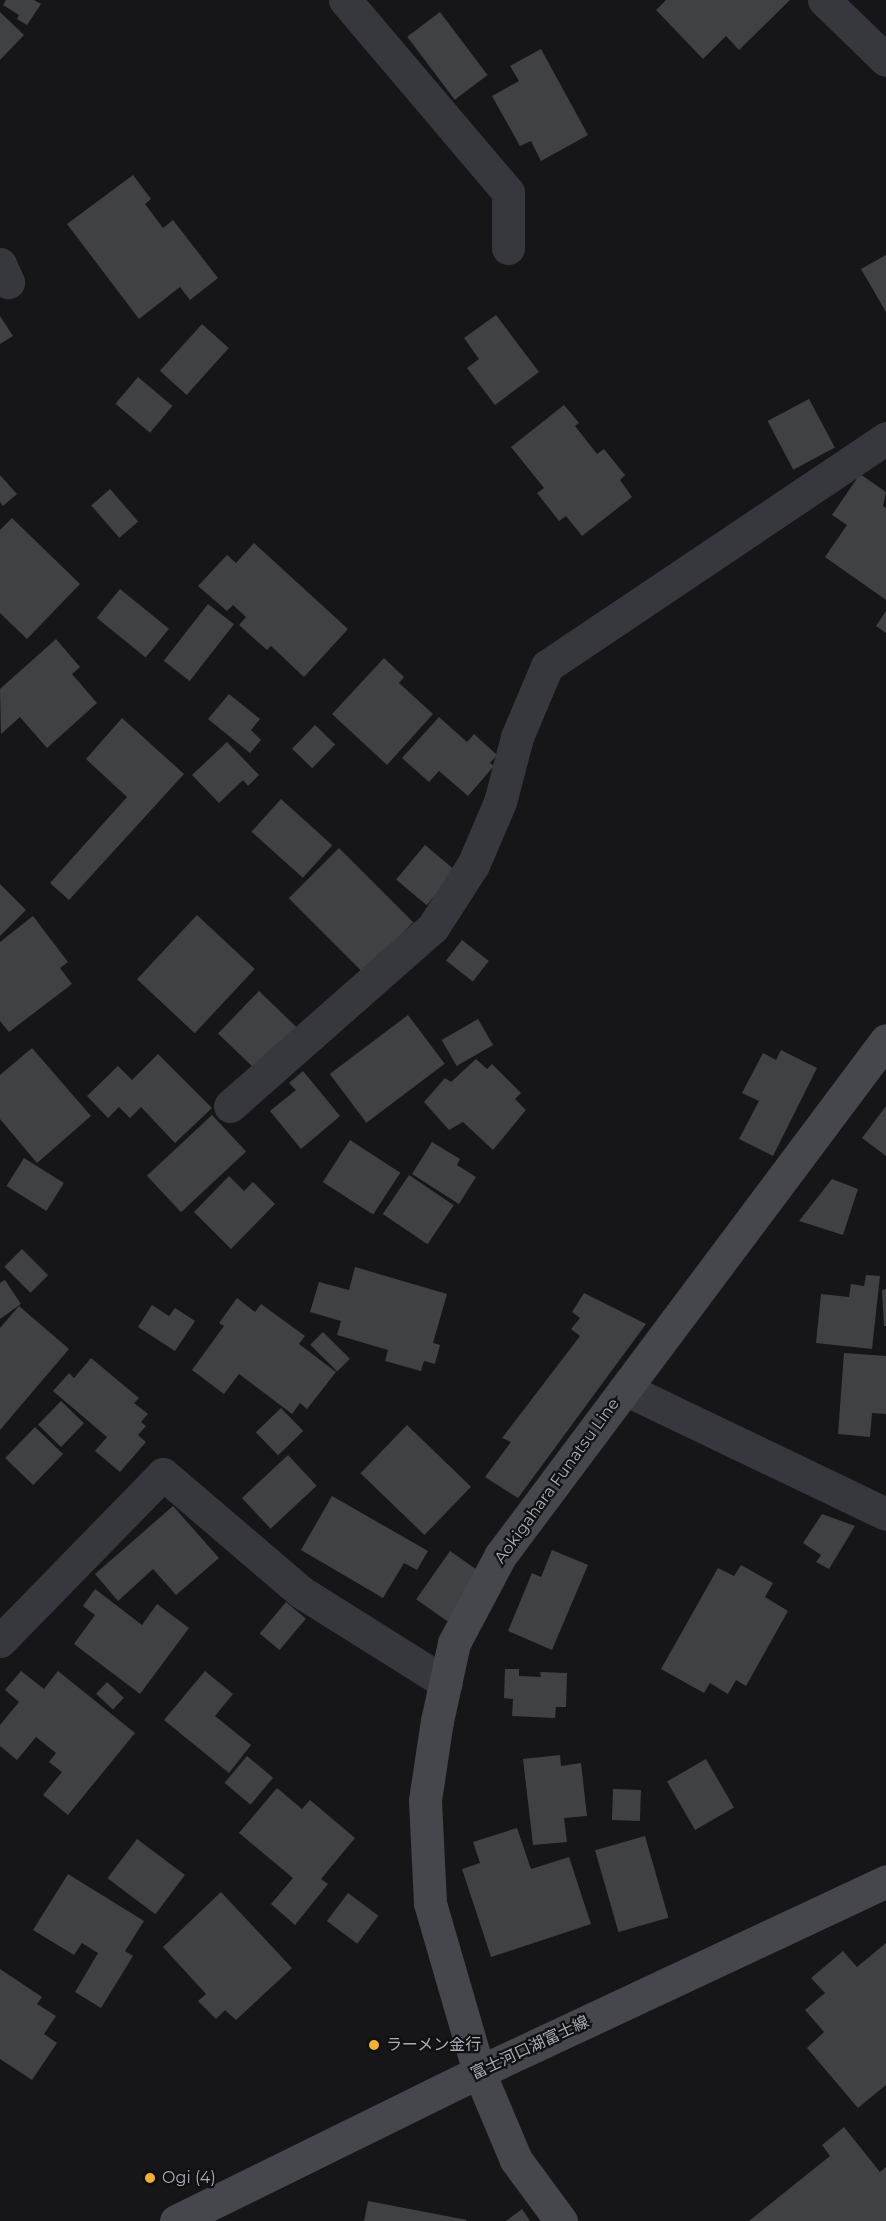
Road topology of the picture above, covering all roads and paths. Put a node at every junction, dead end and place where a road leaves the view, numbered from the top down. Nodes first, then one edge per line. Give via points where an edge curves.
1 (345, 0) edge
2 (825, 0) edge
3 (886, 60) edge
4 (508, 248) dead end
5 (886, 438) edge
6 (886, 1040) edge
7 (230, 1106) dead end
8 (625, 1389) junction
9 (886, 1514) edge
10 (0, 1641) edge
11 (446, 1683) junction
12 (886, 1881) edge
13 (479, 2072) junction
14 (176, 2221) edge
15 (561, 2221) edge

1 - 4 street via 508,192
2 - 3 street
5 - 7 street via 547,666 517,737 500,802 473,865 433,927
6 - 8 main road, Aokigahara Funatsu Line
8 - 9 street
8 - 11 main road, Aokigahara Funatsu Line via 500,1556 454,1643
10 - 11 street via 163,1474 301,1592
11 - 13 main road, Aokigahara Funatsu Line via 425,1800 430,1903
12 - 13 main road, 富士河口湖富士線
13 - 14 main road, 富士河口湖富士線
13 - 15 main road, Aokigahara Funatsu Line via 516,2160

